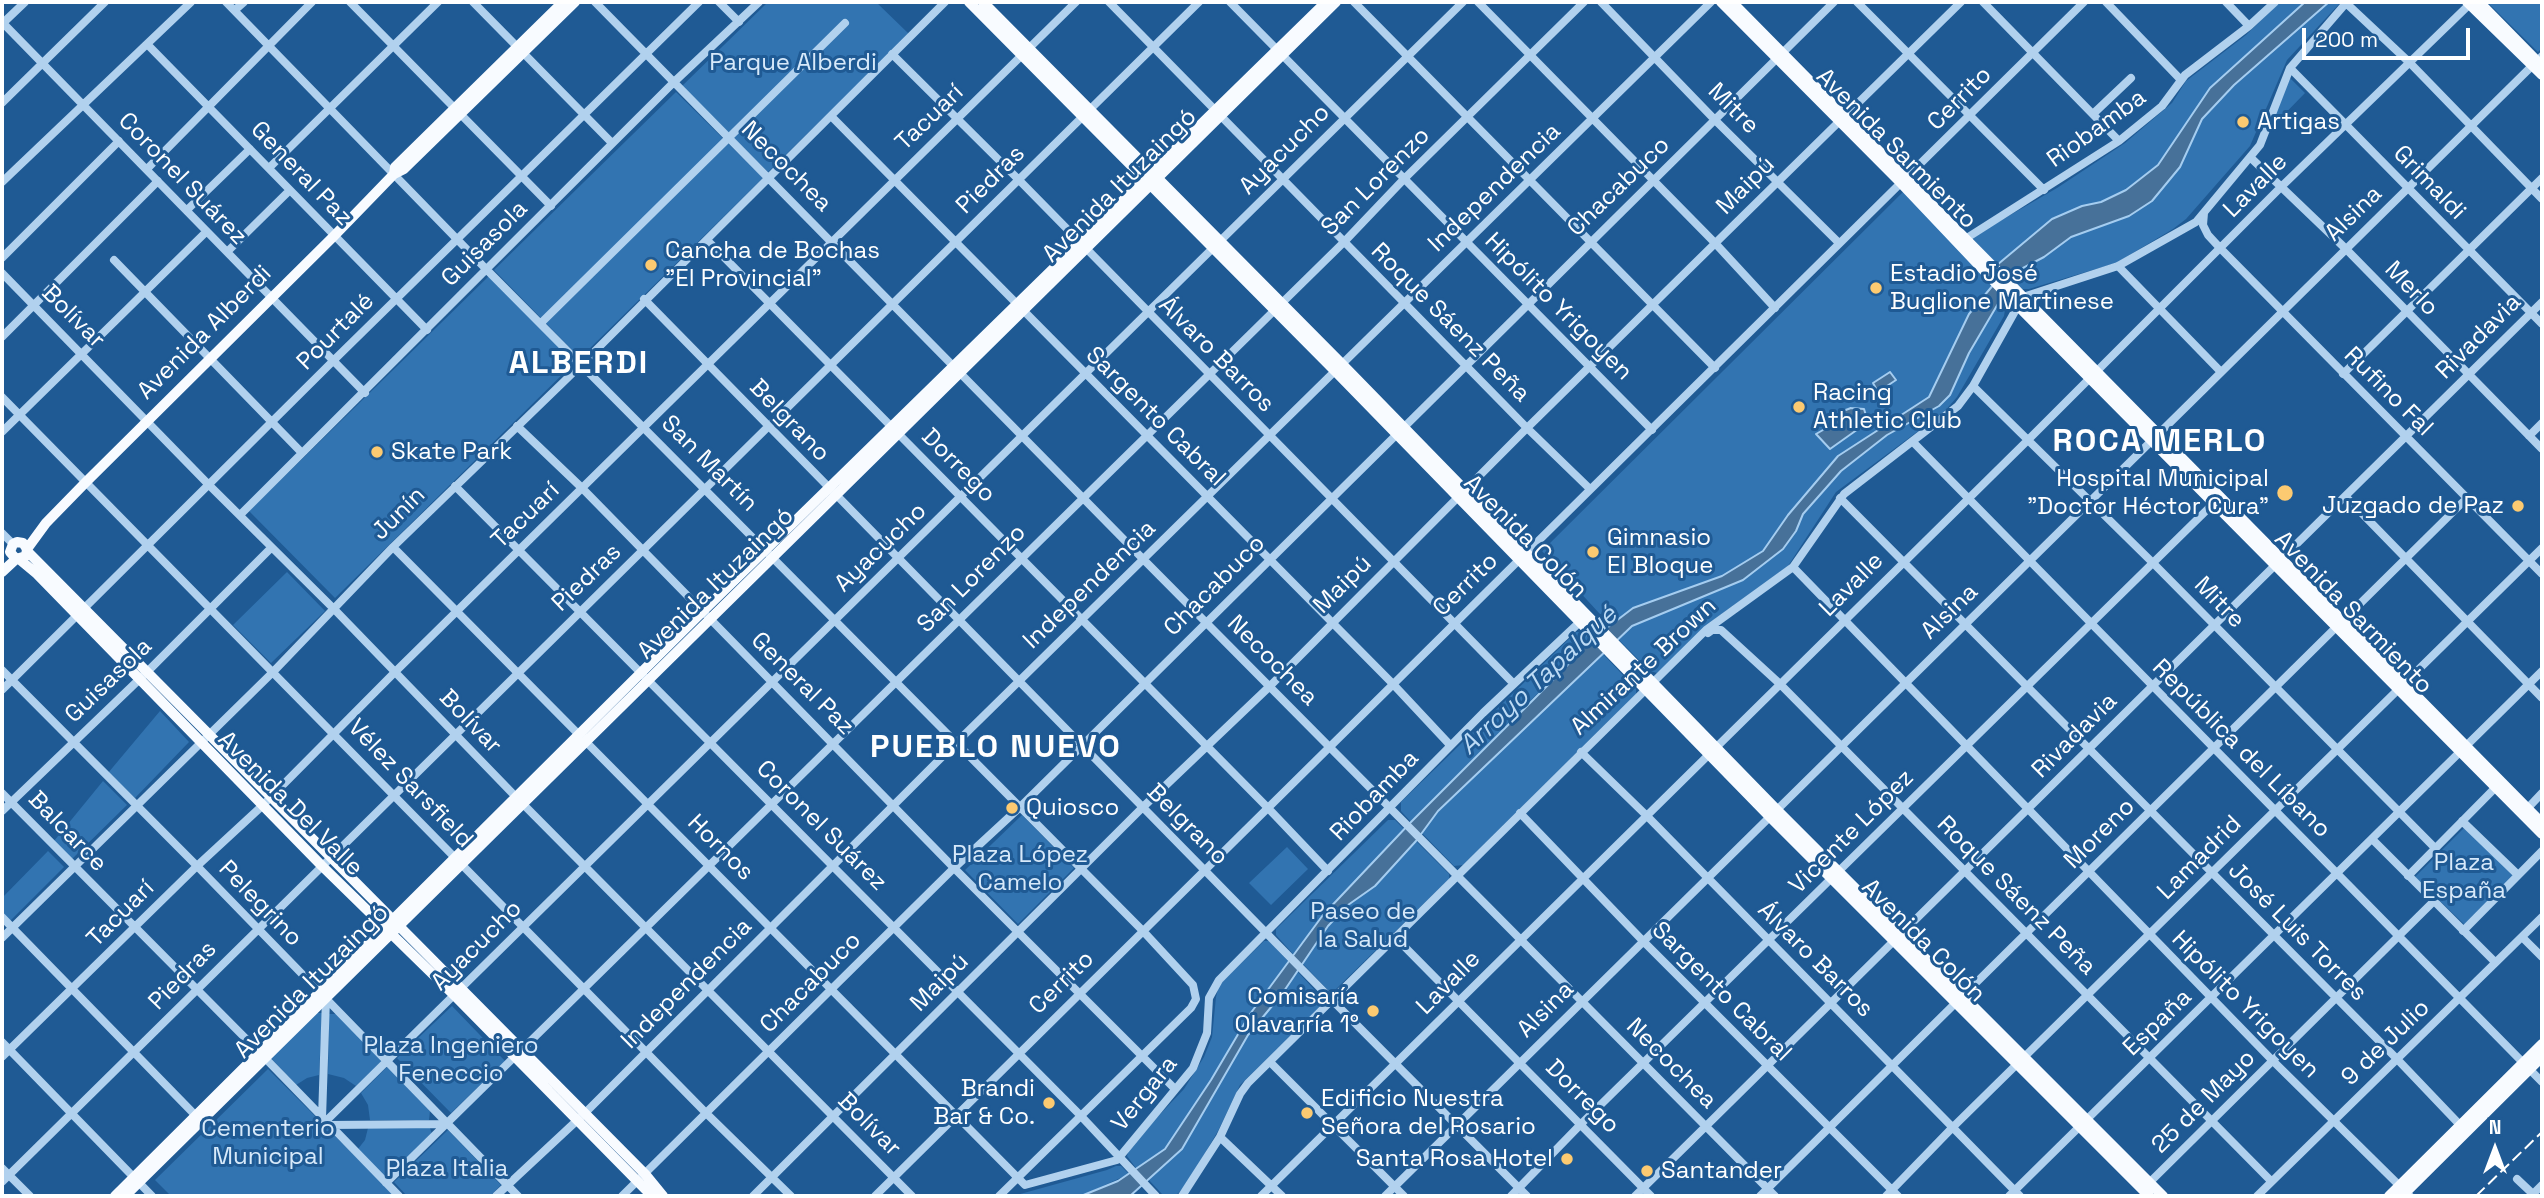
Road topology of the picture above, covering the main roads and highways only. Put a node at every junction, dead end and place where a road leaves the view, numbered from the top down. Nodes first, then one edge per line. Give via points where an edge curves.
1 (563, 2) edge
2 (575, 2) edge
3 (969, 2) edge
4 (983, 2) edge
5 (1326, 2) edge
6 (1336, 2) edge
7 (1721, 2) edge
8 (1732, 2) edge
9 (2472, 2) edge
10 (521, 49) junction
11 (1025, 52) junction
12 (1279, 53) junction
13 (1779, 56) junction
14 (2539, 62) edge
15 (2542, 75) edge
16 (1151, 179) junction
17 (19, 551) junction
18 (2, 563) edge
19 (2, 572) edge
20 (2464, 749) junction
21 (2525, 811) junction
22 (2542, 823) edge
23 (2542, 834) edge
24 (397, 923) junction
25 (389, 931) junction
26 (1899, 937) junction
27 (459, 992) junction
28 (2542, 1044) edge
29 (2542, 1057) edge
30 (2526, 1066) junction
31 (641, 1177) junction
32 (136, 1180) junction
33 (2404, 1193) edge
34 (2144, 1195) edge
35 (115, 1196) edge
36 (125, 1196) edge
37 (652, 1196) edge
38 (663, 1196) edge
39 (2164, 1196) edge
40 (2389, 1196) edge

1 - 10 main road, Avenida Alberdi
2 - 10 main road, Avenida Alberdi
3 - 11 main road, Avenida Colón
4 - 11 main road, Avenida Colón
5 - 12 main road, Avenida Ituzaingó
6 - 12 main road, Avenida Ituzaingó
7 - 13 main road, Avenida Sarmiento
8 - 13 main road, Avenida Sarmiento
9 - 14 main road
10 - 17 main road, Avenida Alberdi
11 - 16 main road, Avenida Colón
12 - 16 main road, Avenida Ituzaingó
13 - 20 main road, Avenida Sarmiento
14 - 15 main road
16 - 24 main road, Avenida Ituzaingó
16 - 26 main road, Avenida Colón
17 - 18 main road, Avenida Alberdi
17 - 19 main road, Avenida Alberdi
17 - 24 main road, Avenida Del Valle via 85,609
17 - 25 main road, Avenida Del Valle via 76,617
20 - 21 main road, Avenida Sarmiento
20 - 21 main road, Avenida Sarmiento via 2496,787
21 - 22 main road, Avenida Sarmiento
21 - 23 main road, Avenida Sarmiento
24 - 25 main road, Avenida Ituzaingó
24 - 27 main road, Avenida Del Valle
25 - 27 main road, Avenida Del Valle
25 - 32 main road, Avenida Ituzaingó
26 - 34 main road, Avenida Colón via 1955,1003
26 - 39 main road, Avenida Colón
27 - 31 main road, Avenida Del Valle
28 - 30 main road
29 - 30 main road
30 - 33 main road
30 - 33 main road via 2460,1125
31 - 37 main road, Avenida Del Valle
31 - 38 main road, Avenida Del Valle
32 - 35 main road, Avenida Ituzaingó
32 - 36 main road, Avenida Ituzaingó
33 - 40 main road

